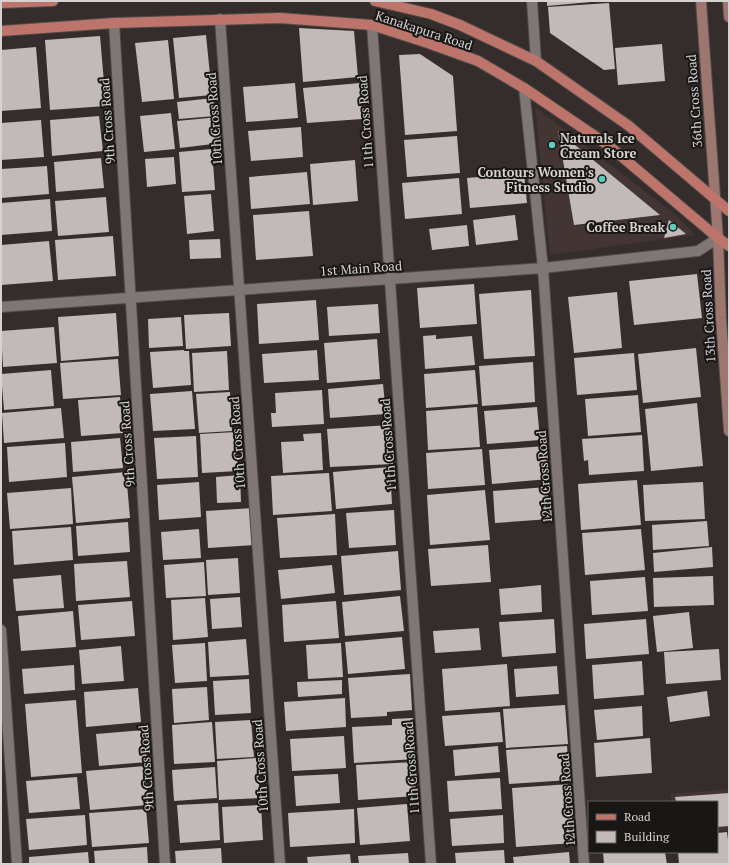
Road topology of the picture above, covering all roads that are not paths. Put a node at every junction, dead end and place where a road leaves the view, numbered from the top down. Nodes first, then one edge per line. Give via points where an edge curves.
1 (53, 1) edge
2 (375, 1) edge
3 (532, 1) edge
4 (700, 1) edge
5 (728, 1) edge
6 (1, 3) edge
7 (729, 17) edge
8 (220, 19) junction
9 (114, 23) junction
10 (372, 25) junction
11 (1, 31) edge
12 (536, 61) junction
13 (524, 88) junction
14 (714, 199) junction
15 (729, 211) edge
16 (718, 238) junction
17 (729, 246) edge
18 (543, 268) junction
19 (390, 279) junction
20 (239, 290) junction
21 (131, 298) junction
22 (1, 307) edge
23 (729, 431) edge
24 (1, 630) edge
25 (17, 864) edge
26 (165, 864) edge
27 (280, 864) edge
28 (431, 864) edge
29 (584, 864) edge

1 - 6 main road
2 - 12 main road, Kanakapura Road via 430,14 460,25
3 - 12 street
4 - 14 main road, 36th Cross Road
5 - 7 main road
8 - 9 main road, Kanakapura Road
8 - 10 main road, Kanakapura Road via 280,18
8 - 20 street, 10th Cross Road
9 - 11 main road, Kanakapura Road
9 - 21 street, 9th Cross Road
10 - 13 main road, Kanakapura Road via 478,61
10 - 19 street, 11th Cross Road
12 - 14 main road, Kanakapura Road via 629,126
13 - 16 main road, Kanakapura Road via 608,145
13 - 18 street, 12th Cross Road
14 - 15 main road, Kanakapura Road
14 - 16 main road, 13th Cross Road
16 - 17 main road, Kanakapura Road
16 - 18 street, 1st Main Road via 698,251
16 - 23 main road, 13th Cross Road
18 - 19 street, 1st Main Road
18 - 29 street, 12th Cross Road
19 - 20 street, 1st Main Road
19 - 28 street, 11th Cross Road
20 - 21 street, 1st Main Road
20 - 27 street, 10th Cross Road
21 - 22 street, 1st Main Road
21 - 26 street, 9th Cross Road
24 - 25 street

